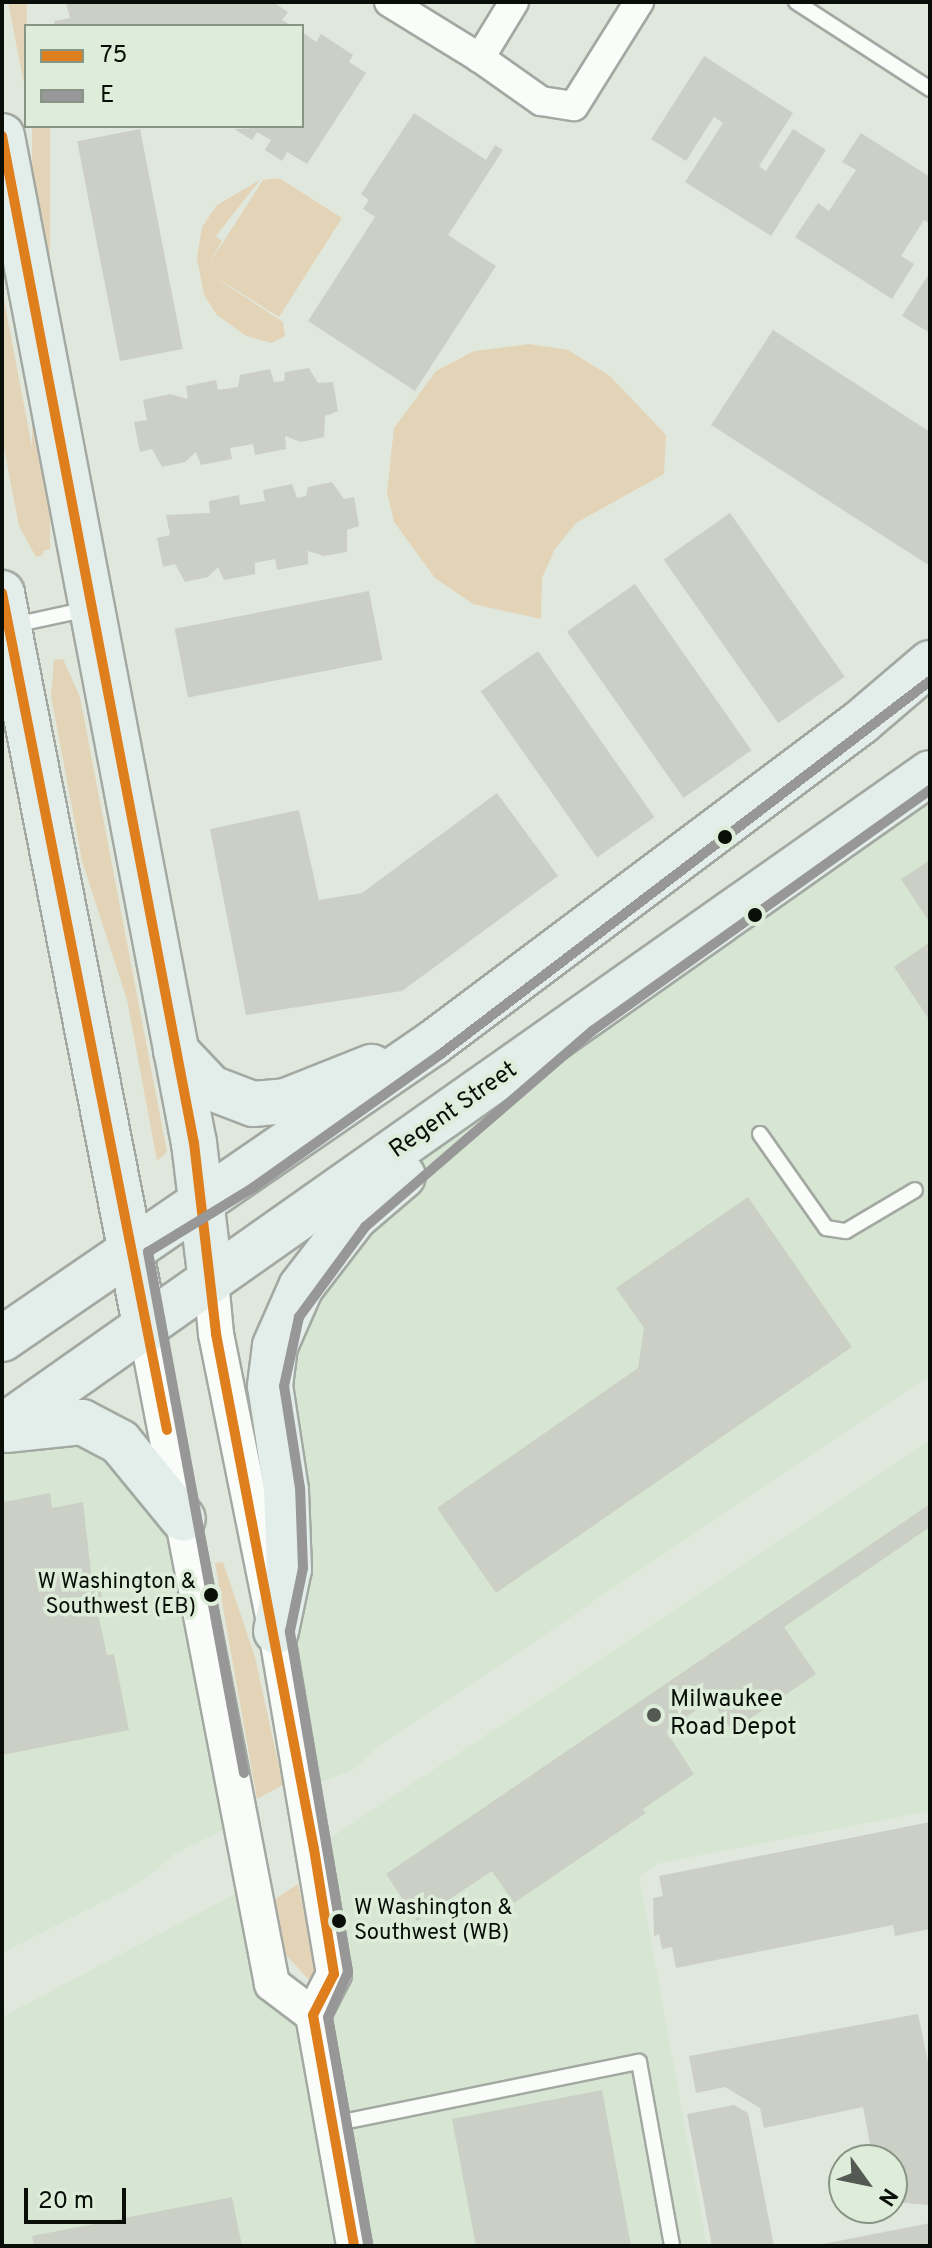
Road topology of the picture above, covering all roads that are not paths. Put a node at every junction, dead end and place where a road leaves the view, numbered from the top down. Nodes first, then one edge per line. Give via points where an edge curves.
1 (389, 2) edge
2 (514, 2) edge
3 (639, 2) edge
4 (796, 2) edge
5 (480, 58) junction
6 (930, 89) edge
7 (2, 136) edge
8 (92, 608) junction
9 (5, 609) edge
10 (930, 663) edge
11 (930, 773) edge
12 (583, 1020) junction
13 (433, 1043) junction
14 (176, 1051) junction
15 (760, 1134) dead end
16 (915, 1190) dead end
17 (202, 1202) junction
18 (133, 1245) junction
19 (211, 1281) junction
20 (146, 1330) junction
21 (2, 1339) edge
22 (2, 1429) edge
23 (183, 1519) junction
24 (276, 1631) junction
25 (313, 2015) junction
26 (332, 2124) junction
27 (354, 2246) edge
28 (672, 2246) edge

1 - 5 street
2 - 5 street
3 - 5 street via 574,106 541,101
4 - 6 lane
7 - 8 main road
8 - 9 lane
8 - 14 main road
9 - 18 main road via 86,1038
10 - 13 main road via 861,722
11 - 12 main road, Regent Street
12 - 19 main road, Regent Street
12 - 24 main road via 355,1217 286,1311 270,1386 286,1490 289,1569
13 - 14 main road via 286,1101 253,1104 211,1088
13 - 17 main road
14 - 17 main road
15 - 16 lane via 826,1228 846,1231
17 - 18 main road
17 - 19 main road
18 - 20 main road
18 - 21 main road
19 - 20 main road, Regent Street
19 - 24 street via 216,1334
20 - 22 main road, Regent Street
20 - 23 street
22 - 23 main road via 82,1422 120,1442
23 - 25 street via 272,1984
24 - 25 street via 334,1974
25 - 26 street
26 - 27 street
26 - 28 lane via 639,2062

